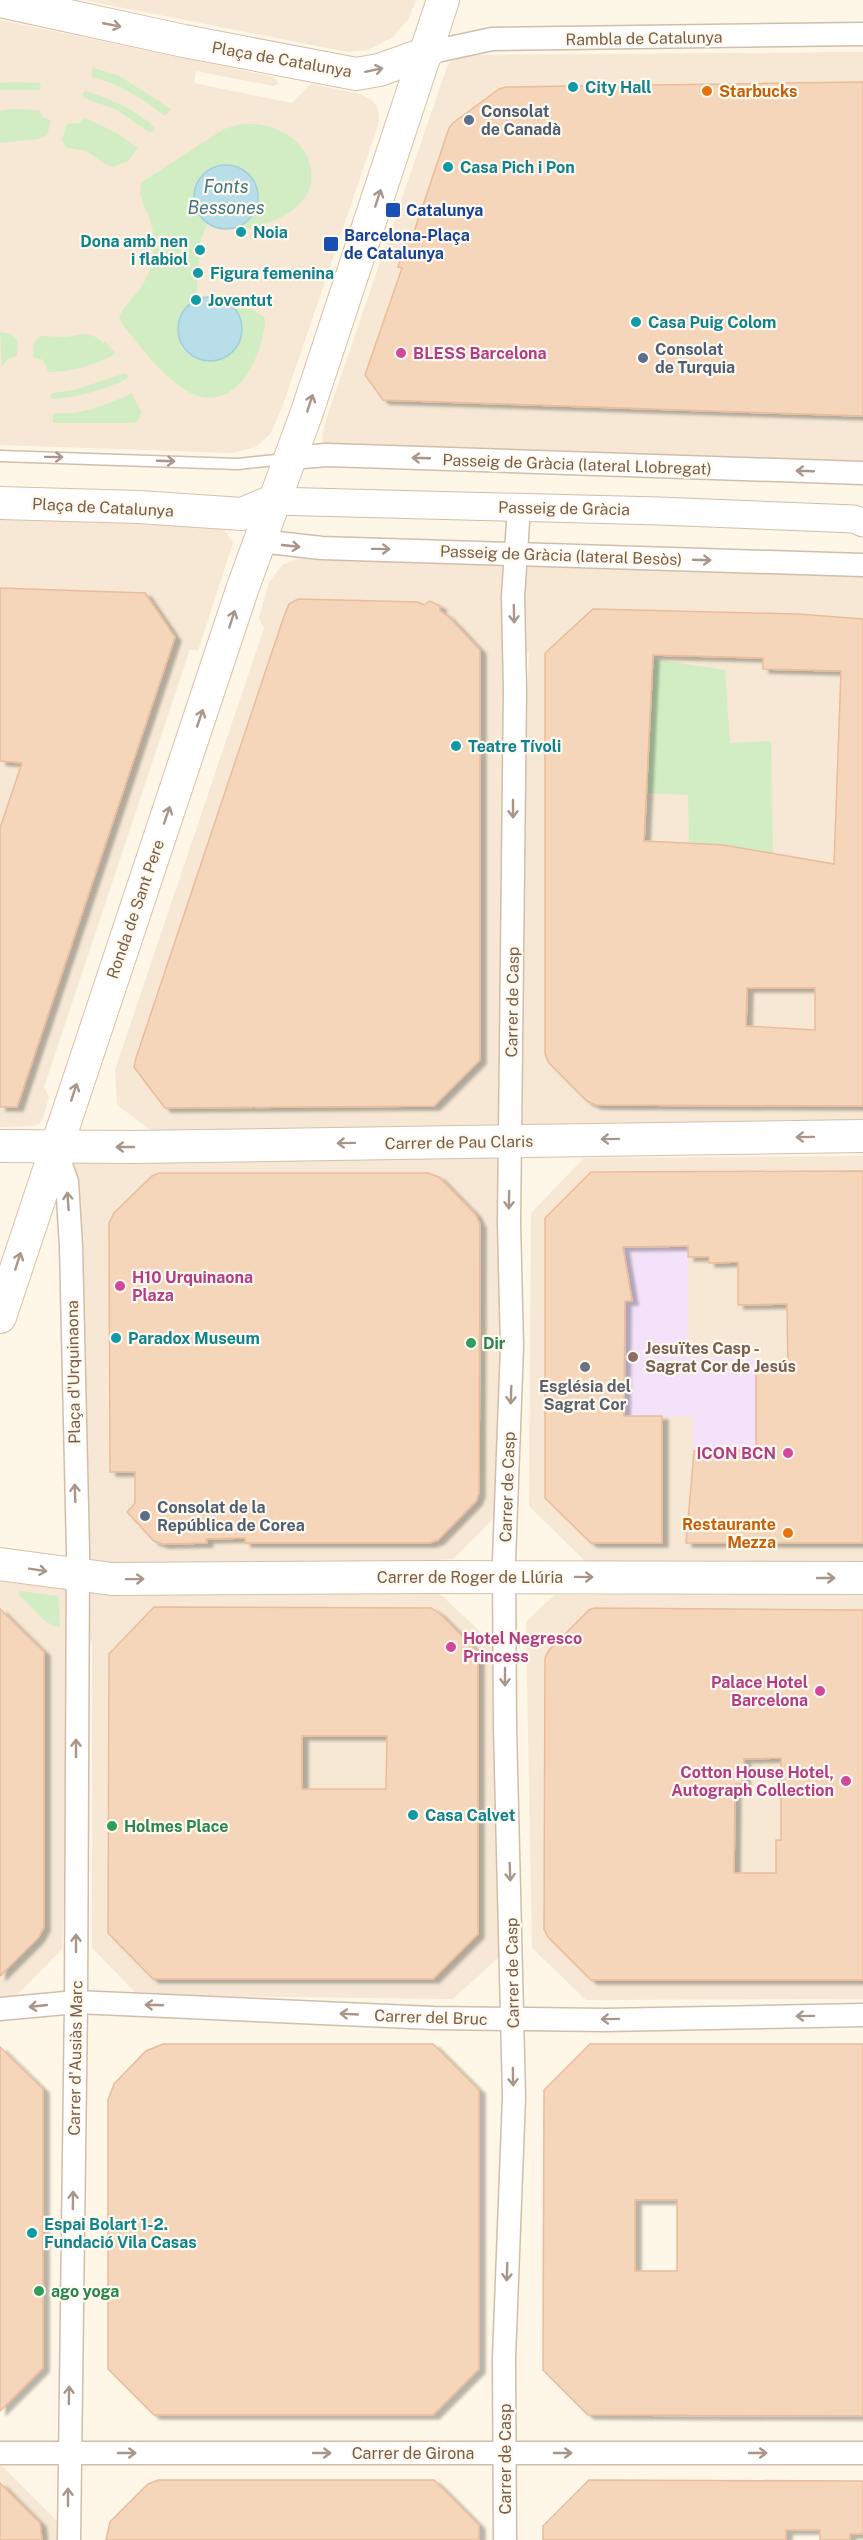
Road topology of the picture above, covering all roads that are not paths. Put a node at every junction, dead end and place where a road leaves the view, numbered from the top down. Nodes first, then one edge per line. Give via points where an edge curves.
1 (443, 0) edge
2 (0, 1) edge
3 (71, 8) edge
4 (863, 34) edge
5 (426, 53) junction
6 (0, 456) edge
7 (291, 458) junction
8 (863, 473) edge
9 (273, 501) junction
10 (0, 503) edge
11 (519, 507) junction
12 (242, 514) junction
13 (860, 519) edge
14 (259, 541) junction
15 (517, 555) junction
16 (863, 565) edge
17 (863, 1136) edge
18 (510, 1141) junction
19 (0, 1146) edge
20 (55, 1147) junction
21 (0, 1317) edge
22 (0, 1564) edge
23 (77, 1576) junction
24 (505, 1577) junction
25 (863, 1578) edge
26 (76, 2002) junction
27 (0, 2009) edge
28 (863, 2015) edge
29 (512, 2019) junction
30 (0, 2453) edge
31 (68, 2453) junction
32 (505, 2453) junction
33 (863, 2453) edge
34 (69, 2540) edge
35 (505, 2540) edge

1 - 5 main road
2 - 3 main road, Plaça de Catalunya
3 -> 5 main road, Plaça de Catalunya via 356,74
4 - 5 street, Rambla de Catalunya via 492,39
7 -> 5 main road
6 -> 7 lane via 238,464
8 -> 7 street, Passeig de Gràcia (lateral Llobregat) via 359,456
7 - 9 main road
9 - 11 street, Passeig de Gràcia
9 - 12 main road, Plaça de Catalunya
9 - 14 main road, Ronda de Sant Pere
10 - 12 main road, Plaça de Catalunya
11 - 13 street, Passeig de Gràcia
11 - 15 street, Carrer de Casp
12 - 14 main road
14 -> 15 street, Passeig de Gràcia (lateral Besòs) via 303,547
20 -> 14 main road, Ronda de Sant Pere
15 -> 16 street, Passeig de Gràcia (lateral Besòs)
15 -> 18 street, Carrer de Casp via 513,597
17 -> 18 main road, Carrer de Pau Claris
18 -> 20 main road, Carrer de Pau Claris
18 -> 24 street, Carrer de Casp via 512,1347
19 - 20 main road
21 -> 20 main road, Ronda de Sant Pere
23 -> 20 street, Plaça d'Urquinaona via 71,1246 66,1182
22 -> 23 main road
23 -> 24 main road, Carrer de Roger de Llúria
26 -> 23 street, Carrer d'Ausiàs Marc
24 -> 25 main road, Carrer de Roger de Llúria
24 -> 29 street, Carrer de Casp
26 -> 27 street, Carrer del Bruc
29 -> 26 street, Carrer del Bruc
31 -> 26 street, Carrer d'Ausiàs Marc
28 -> 29 street, Carrer del Bruc
29 -> 32 street, Carrer de Casp via 514,2097 504,2358
30 - 31 street, Carrer de Girona
31 -> 32 street, Carrer de Girona
34 -> 31 street, Carrer d'Ausiàs Marc
32 -> 33 street, Carrer de Girona
32 - 35 street, Carrer de Casp

